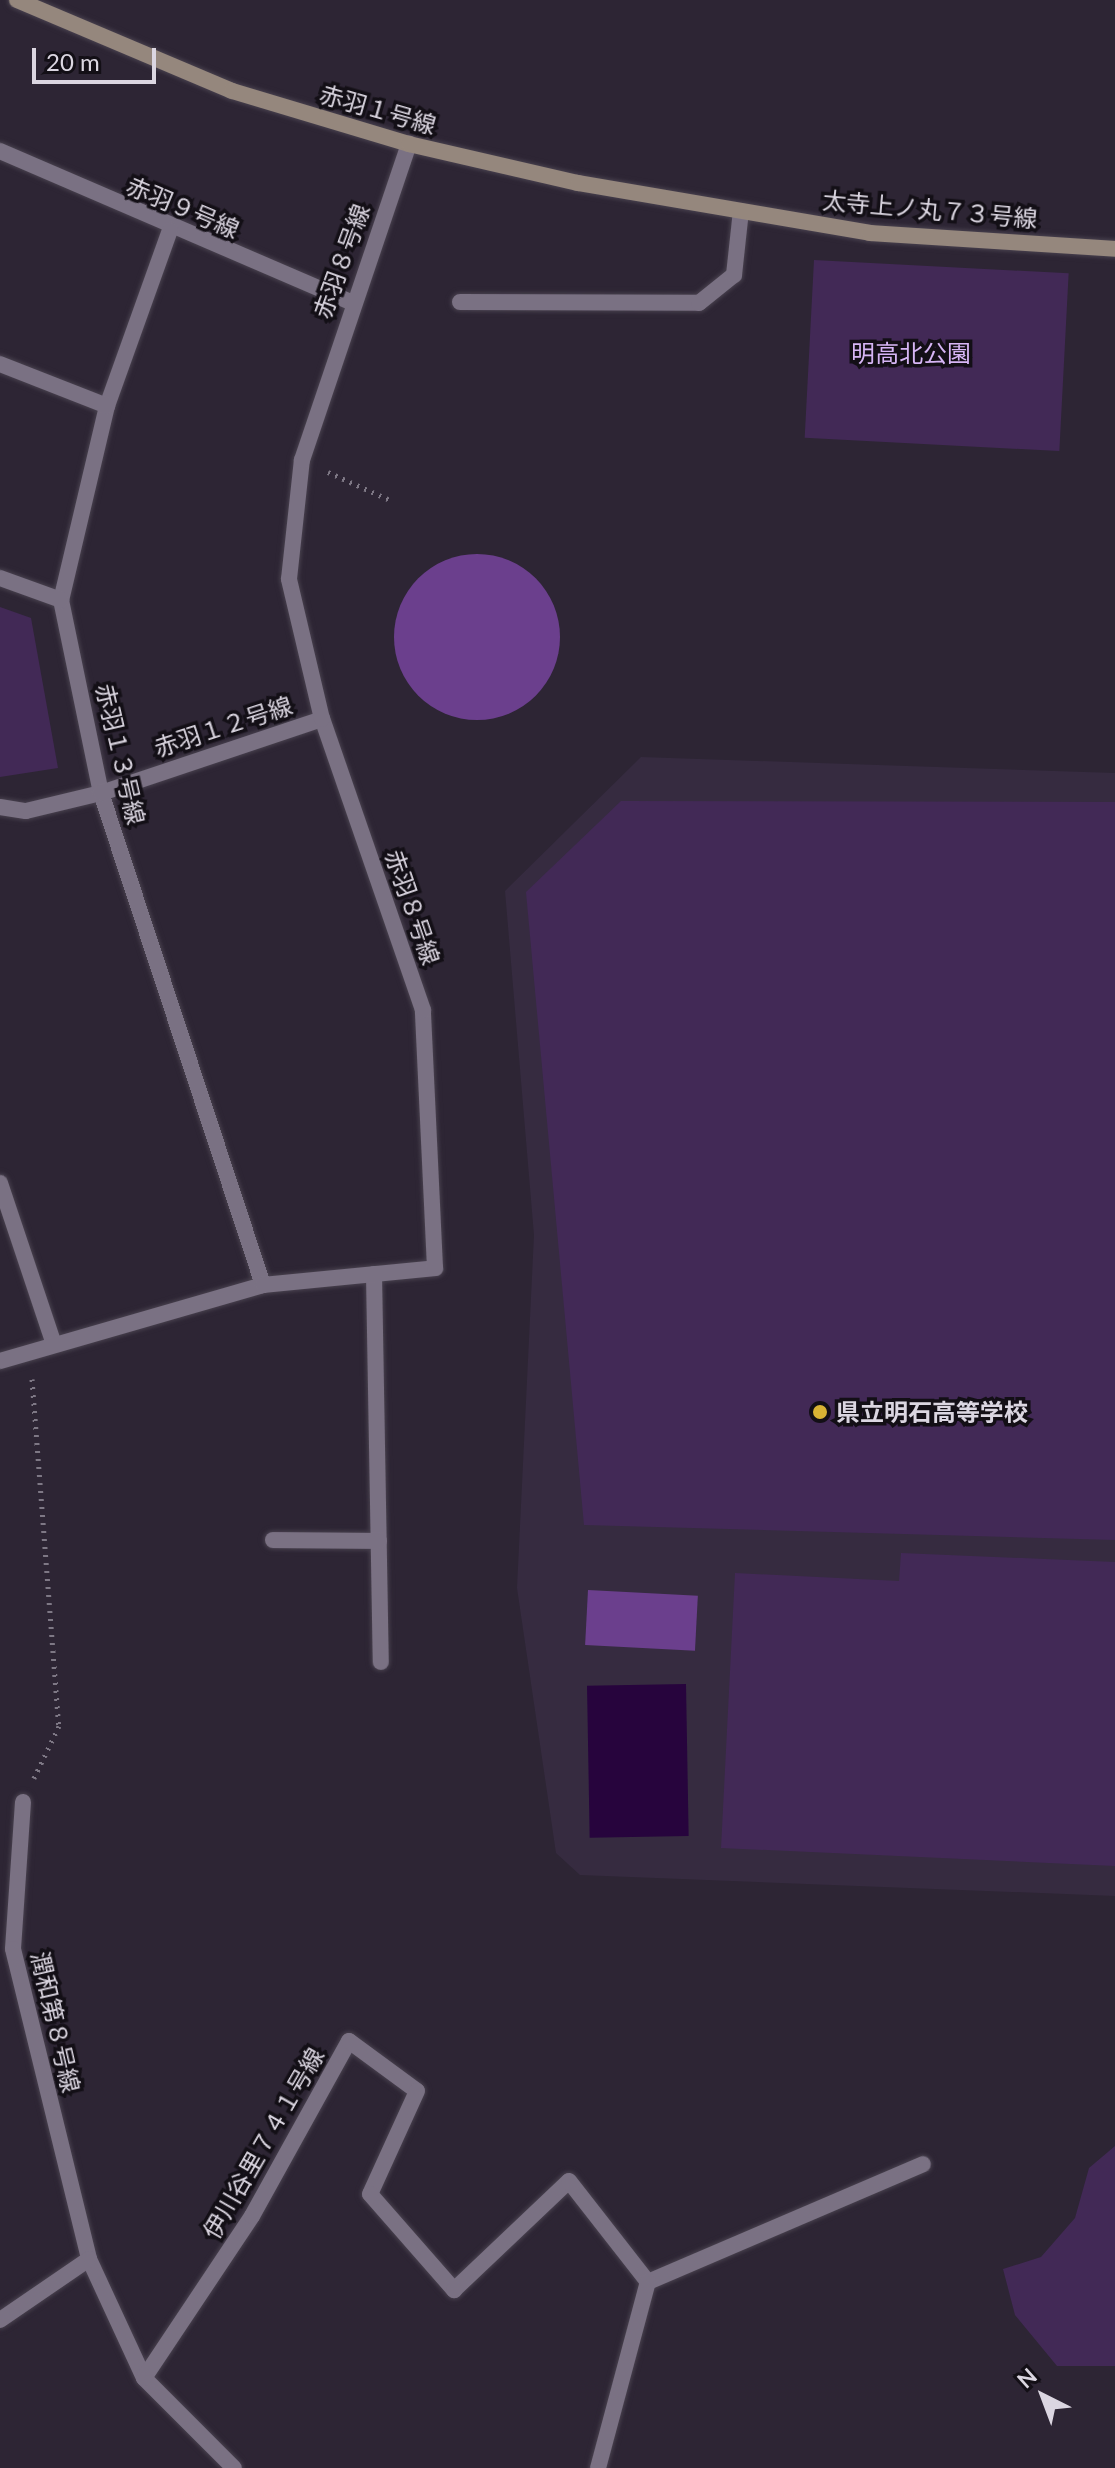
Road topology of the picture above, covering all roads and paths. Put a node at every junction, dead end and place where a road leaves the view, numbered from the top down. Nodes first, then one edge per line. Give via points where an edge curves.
1 (17, 0) edge
2 (409, 144) junction
3 (0, 151) edge
4 (741, 211) junction
5 (170, 230) junction
6 (1115, 249) edge
7 (350, 302) junction
8 (460, 302) dead end
9 (0, 364) edge
10 (107, 406) junction
11 (302, 460) junction
12 (390, 500) dead end
13 (0, 578) edge
14 (61, 600) junction
15 (322, 719) junction
16 (101, 793) junction
17 (0, 807) edge
18 (0, 1183) edge
19 (374, 1274) junction
20 (263, 1285) junction
21 (53, 1341) junction
22 (29, 1350) junction
23 (0, 1361) edge
24 (273, 1540) dead end
25 (379, 1541) junction
26 (381, 1662) dead end
27 (23, 1802) joint
28 (923, 2164) dead end
29 (89, 2259) junction
30 (648, 2282) junction
31 (0, 2320) edge
32 (144, 2378) junction
33 (234, 2468) edge
34 (598, 2468) edge

1 - 2 street, 赤羽１号線 via 232,91
2 - 4 street, 赤羽１号線
2 - 7 street, 赤羽８号線
3 - 5 street, 赤羽９号線
4 - 6 street, 太寺上ノ丸７３号線 via 870,233
4 - 8 street via 734,275 699,303
5 - 7 street, 赤羽９号線
5 - 10 street, 赤羽１３号線
7 - 11 street, 赤羽８号線
9 - 10 street
10 - 14 street, 赤羽１３号線
11 - 12 path
11 - 15 street, 赤羽８号線 via 289,579
13 - 14 street
14 - 16 street, 赤羽１３号線
15 - 16 street, 赤羽１２号線
15 - 19 street, 赤羽８号線 via 423,1010 435,1268
16 - 17 street, 赤羽１２号線 via 26,811
16 - 20 street, 赤羽１３号線
18 - 21 street
19 - 20 street, 赤羽８号線
19 - 25 street
20 - 21 street, 赤羽８号線
21 - 22 street, 赤羽８号線
22 - 23 street, 赤羽８号線
22 - 27 path via 59,1726
24 - 25 street
25 - 26 street
27 - 29 street, 潤和第８号線 via 13,1949
28 - 30 street
29 - 31 street
29 - 32 street, 潤和第８号線
30 - 32 street, 伊川谷里７４１号線 via 569,2181 454,2290 370,2194 417,2091 349,2041 252,2216
30 - 34 street
32 - 33 street, 潤和第８号線

